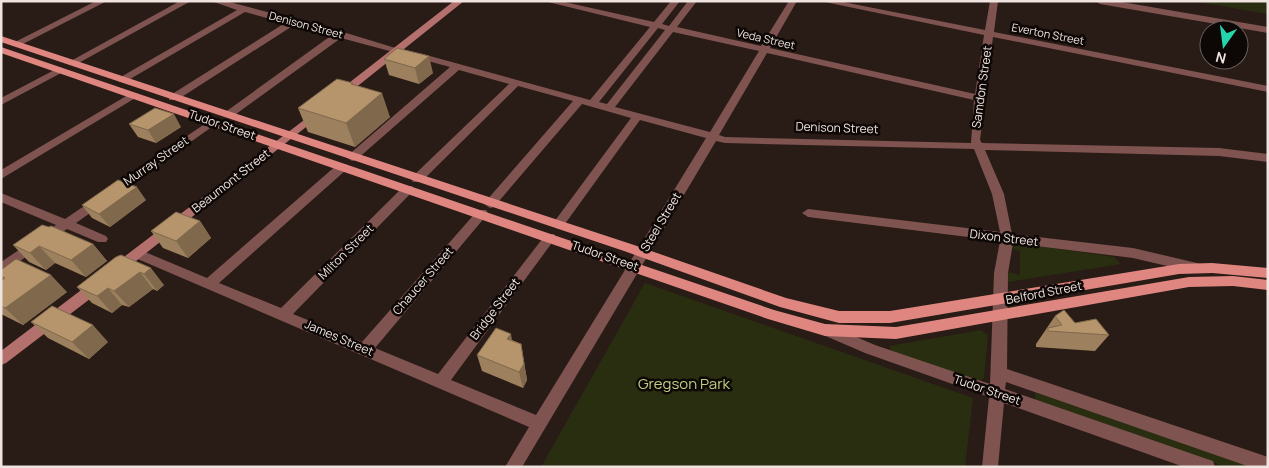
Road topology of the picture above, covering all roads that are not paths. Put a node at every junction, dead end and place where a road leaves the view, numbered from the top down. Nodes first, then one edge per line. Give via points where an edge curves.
1 (103, 1) edge
2 (187, 1) edge
3 (215, 1) edge
4 (460, 1) edge
5 (548, 1) edge
6 (676, 1) edge
7 (693, 1) edge
8 (793, 1) edge
9 (824, 1) edge
10 (994, 1) edge
11 (1100, 1) edge
12 (1137, 1) edge
13 (1123, 3) edge
14 (244, 9) junction
15 (292, 22) junction
16 (656, 26) junction
17 (1265, 26) edge
18 (671, 29) junction
19 (340, 34) junction
20 (990, 34) junction
21 (1, 39) edge
22 (1268, 40) edge
23 (16, 44) junction
24 (1, 50) edge
25 (397, 50) junction
26 (763, 50) junction
27 (416, 55) edge
28 (72, 64) junction
29 (456, 67) junction
30 (60, 70) junction
31 (122, 80) junction
32 (515, 83) junction
33 (1268, 89) edge
34 (133, 95) junction
35 (173, 98) junction
36 (979, 98) junction
37 (580, 100) junction
38 (1, 102) edge
39 (592, 104) junction
40 (609, 108) junction
41 (228, 115) junction
42 (638, 116) junction
43 (212, 122) junction
44 (288, 136) junction
45 (713, 136) junction
46 (277, 144) junction
47 (976, 146) junction
48 (352, 157) junction
49 (1268, 158) edge
50 (342, 167) junction
51 (1, 175) edge
52 (417, 179) junction
53 (408, 189) junction
54 (1, 197) edge
55 (486, 208) junction
56 (808, 213) dead end
57 (66, 224) junction
58 (554, 231) junction
59 (1007, 238) junction
60 (102, 239) dead end
61 (643, 253) junction
62 (138, 254) junction
63 (635, 266) junction
64 (1199, 268) junction
65 (1, 269) edge
66 (1268, 273) edge
67 (210, 284) junction
68 (1268, 285) edge
69 (1001, 298) junction
70 (283, 314) junction
71 (1000, 316) junction
72 (871, 318) joint
73 (825, 330) junction
74 (365, 349) junction
75 (1, 359) edge
76 (998, 373) junction
77 (441, 382) junction
78 (996, 393) junction
79 (539, 424) junction
80 (1268, 465) edge
81 (513, 467) edge
82 (990, 467) edge
83 (1207, 467) edge

1 - 23 street
2 - 28 street
3 - 14 street, Denison Street
4 - 25 street, Beaumont Street
5 - 16 street, Veda Street
6 - 16 street
7 - 18 street
8 - 26 street, Steel Street
9 - 20 street, Everton Street
10 - 20 street, Samdon Street
11 - 13 street
12 - 17 street
13 - 17 street
14 - 15 street, Denison Street
14 - 31 street
15 - 19 street, Denison Street
15 - 35 street
16 - 18 street, Veda Street
16 - 39 street
17 - 22 street
18 - 26 street, Veda Street
18 - 40 street
19 - 25 street, Denison Street
19 - 41 street
20 - 33 street, Everton Street
20 - 36 street, Samdon Street
21 - 23 main road, Tudor Street
23 - 28 main road, Tudor Street
24 - 30 main road, Tudor Street
25 - 44 street, Beaumont Street
26 - 36 street, Veda Street
26 - 45 street, Steel Street
27 - 29 street, Denison Street
28 - 31 main road, Tudor Street
29 - 32 street, Denison Street
29 - 48 street
30 - 34 main road, Tudor Street
30 - 38 street
31 - 35 main road, Tudor Street
32 - 37 street, Denison Street
32 - 52 street
34 - 43 main road, Tudor Street
34 - 51 street
35 - 41 main road, Tudor Street
36 - 47 street, Samdon Street
37 - 39 street, Denison Street
37 - 55 street, Chaucer Street
39 - 40 street, Denison Street
40 - 42 street, Denison Street
41 - 44 main road, Tudor Street
42 - 45 street, Denison Street
42 - 58 street, Bridge Street
43 - 46 main road, Tudor Street
43 - 57 street, Murray Street
44 - 46 street, Beaumont Street
44 - 48 main road, Tudor Street
45 - 47 street, Denison Street via 725,140
45 - 61 street, Steel Street
46 - 50 main road, Tudor Street
46 - 62 street, Beaumont Street
47 - 49 street, Denison Street via 1219,152
47 - 59 street, Samdon Street via 998,194
48 - 52 main road, Tudor Street
50 - 53 main road, Tudor Street
50 - 67 street
52 - 55 main road, Tudor Street
53 - 55 main road, Tudor Street
53 - 70 street, Milton Street
54 - 57 street
55 - 58 main road, Tudor Street
55 - 74 street, Chaucer Street
56 - 59 street, Dixon Street
57 - 60 street
57 - 65 street, Murray Street
58 - 61 main road, Tudor Street
58 - 63 main road, Tudor Street
58 - 77 street, Bridge Street
59 - 64 street, Dixon Street via 1133,254
59 - 69 street, Samdon Street
61 - 63 street, Steel Street
61 - 72 main road, Tudor Street via 813,312
62 - 67 street, James Street
62 - 75 street, Beaumont Street
63 - 73 main road, Tudor Street
63 - 79 street, Steel Street
64 - 66 main road, Belford Street
64 - 69 main road, Belford Street via 1159,271
67 - 70 street, James Street
68 - 71 main road, Belford Street via 1233,281 1189,282
69 - 71 street, Samdon Street
69 - 72 main road, Belford Street
70 - 74 street, James Street
71 - 73 main road, Belford Street via 896,333
71 - 76 street, Samdon Street
73 - 78 street, Tudor Street
74 - 77 street, James Street
76 - 78 street, Samdon Street
76 - 80 street, Tudor Street
77 - 79 street, James Street
78 - 82 street, Samdon Street
78 - 83 street, Tudor Street
79 - 81 street, Steel Street

